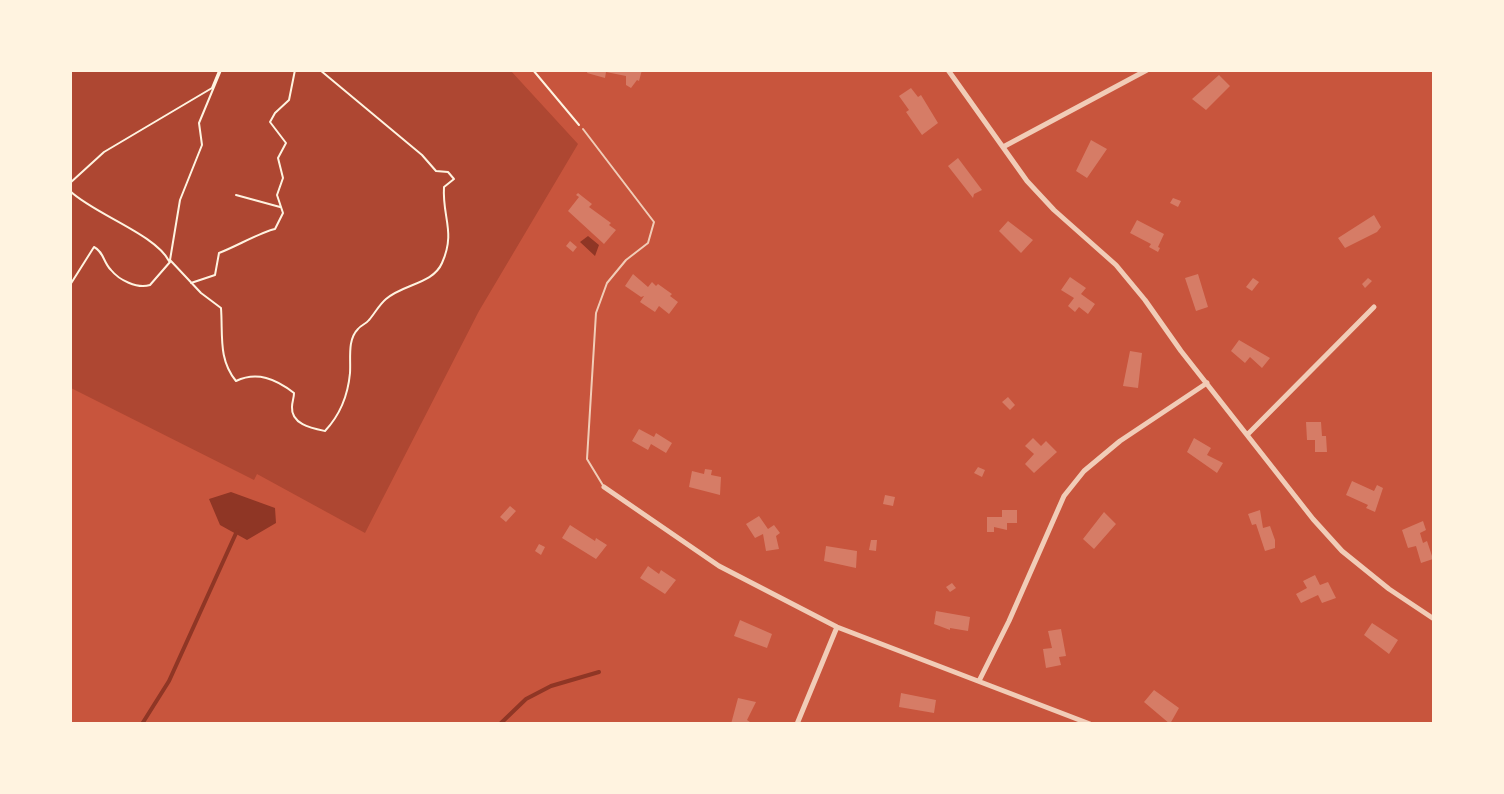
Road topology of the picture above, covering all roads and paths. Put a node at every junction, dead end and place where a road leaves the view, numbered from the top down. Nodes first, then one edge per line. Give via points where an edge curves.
1 (221, 70) edge
2 (295, 70) edge
3 (321, 70) edge
4 (532, 70) edge
5 (948, 70) edge
6 (1147, 70) edge
7 (582, 129) joint
8 (1003, 147) junction
9 (70, 183) edge
10 (70, 191) edge
11 (237, 195) dead end
12 (280, 207) junction
13 (170, 260) junction
14 (191, 283) junction
15 (70, 284) edge
16 (1374, 307) dead end
17 (1207, 383) junction
18 (1248, 434) junction
19 (604, 487) joint
20 (1434, 620) edge
21 (837, 627) junction
22 (979, 681) junction
23 (797, 723) edge
24 (1090, 723) edge

1 - 9 path via 212,88 104,152
1 - 13 path via 199,123 202,145 180,200
2 - 12 path via 289,100 270,123 286,143 278,158 284,178 277,195
3 - 14 path via 436,171 448,172 454,179 444,187 443,206 450,230 441,266 429,279 386,298 357,329 352,339 343,404 325,431 296,421 291,410 294,393 279,381 252,374 236,381 227,370 222,353 221,308
3 - 15 path via 436,170 448,171 454,179 444,187 444,206 451,230 441,267 429,280 416,282 387,299 358,330 353,340 345,399 335,421 325,431 296,421 291,410 293,393 279,382 252,376 236,382 221,353 221,309 201,295 170,262 150,285 136,287 112,273 100,250 94,247
4 - 7 path
5 - 8 street
6 - 8 street
7 - 19 lane via 654,222 648,243 626,260 607,283 596,313 587,459
8 - 17 street via 1053,210 1116,265
10 - 13 path via 120,221
11 - 12 path
12 - 14 path via 283,213 275,229 219,253 214,275
13 - 14 path
13 - 15 path via 149,284 137,286 113,272 101,249 94,246
16 - 18 street
17 - 18 street
17 - 22 street via 1120,441 1084,471 1064,496
18 - 20 street via 1342,551
19 - 21 street via 719,566
21 - 22 street
21 - 23 street
22 - 24 street

